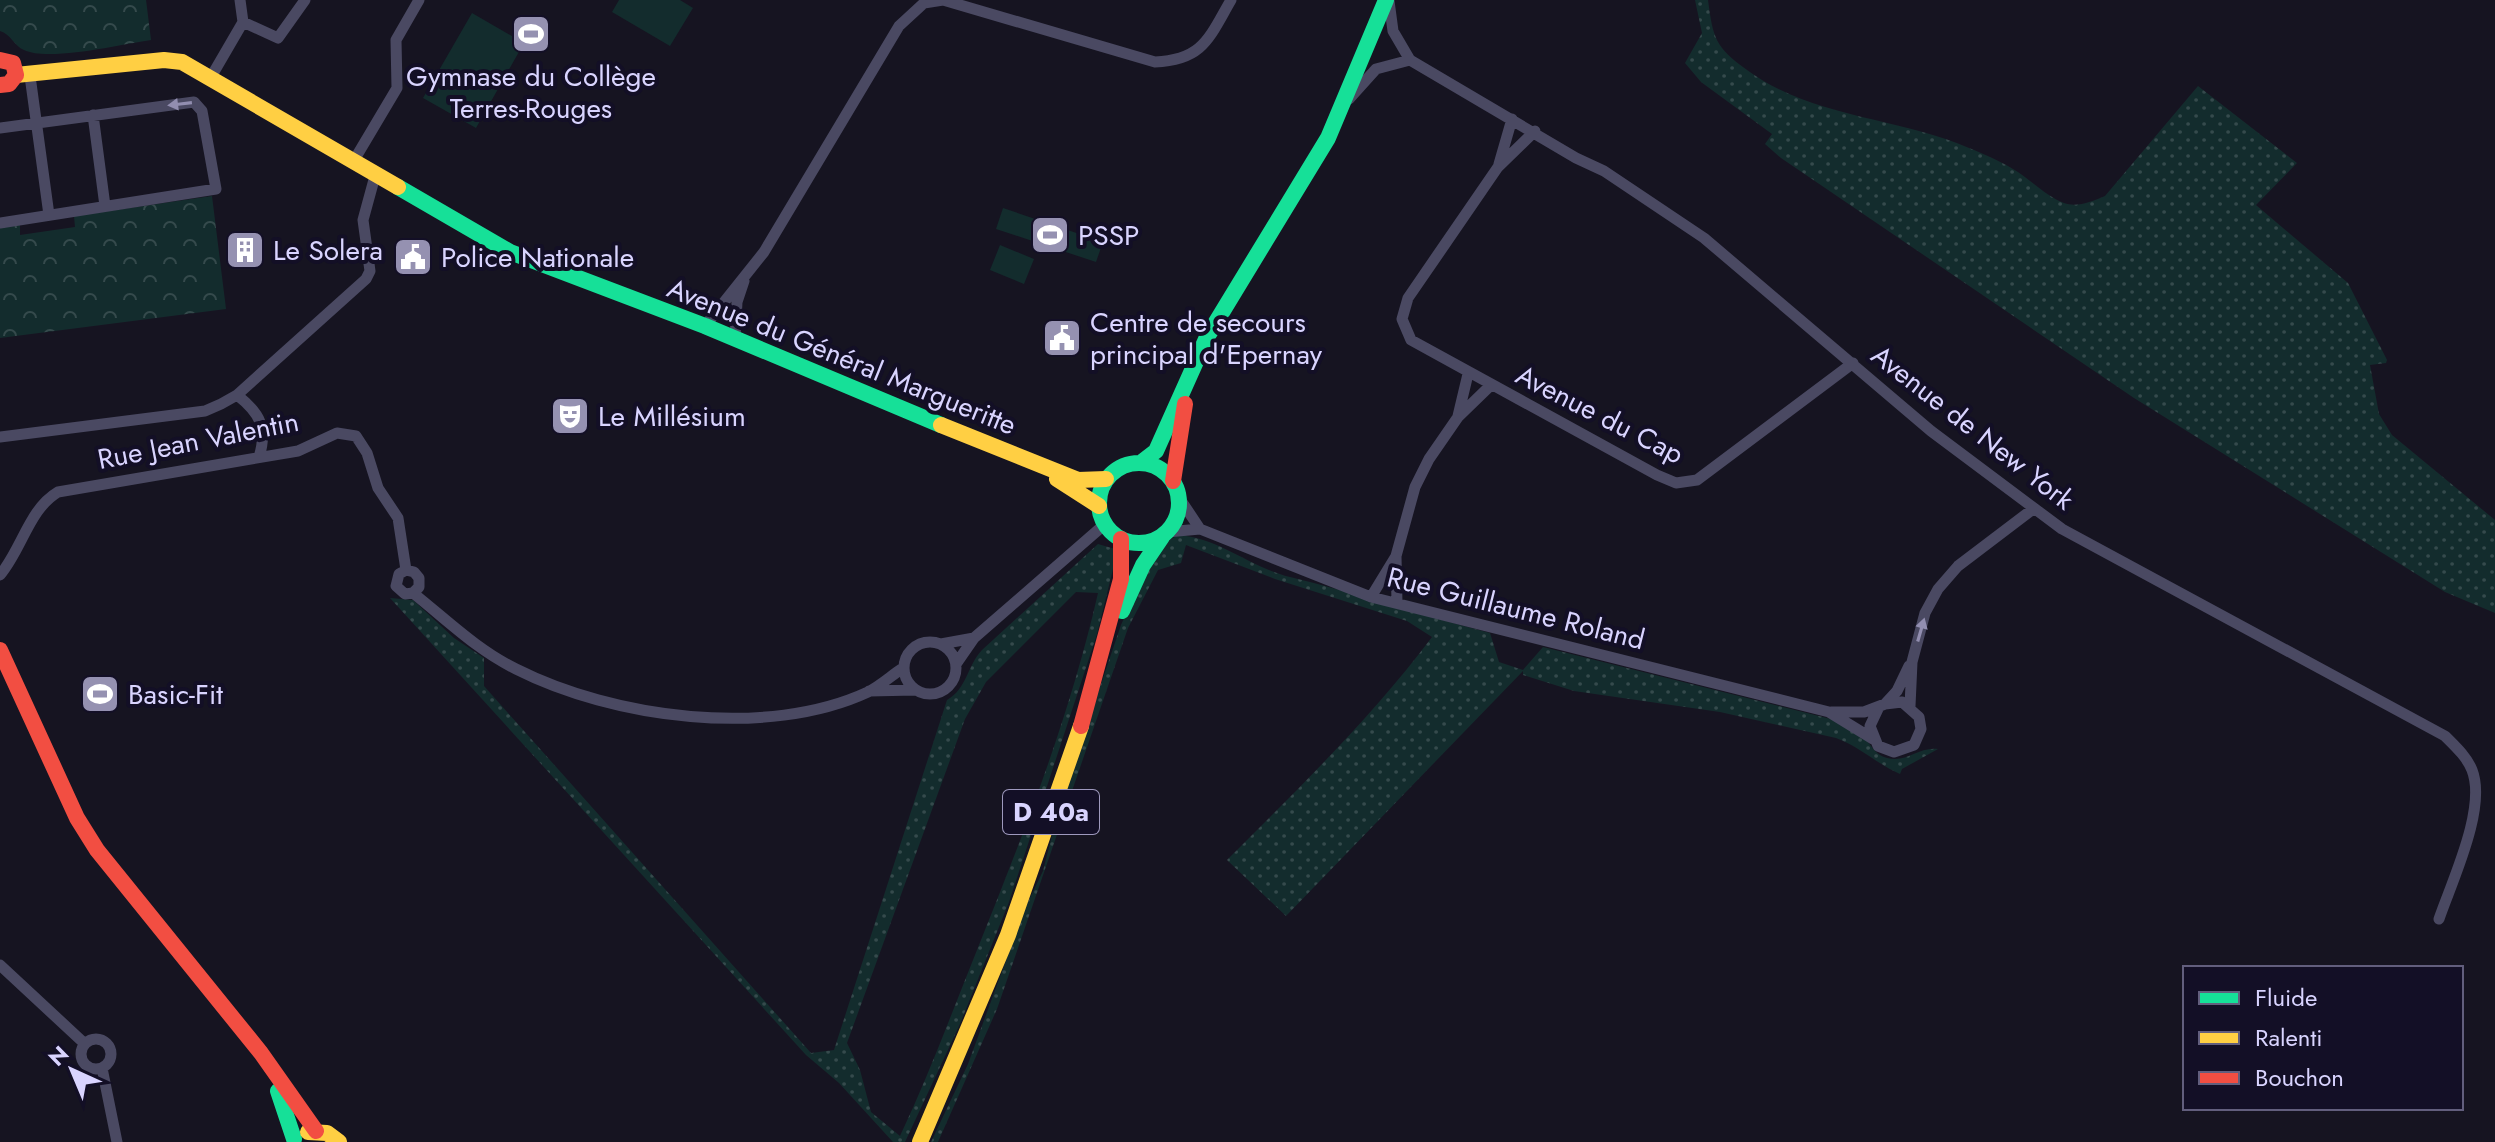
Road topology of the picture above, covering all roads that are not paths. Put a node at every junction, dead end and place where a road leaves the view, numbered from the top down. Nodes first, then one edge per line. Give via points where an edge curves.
1 (240, 0) edge
2 (305, 0) edge
3 (419, 0) edge
4 (1231, 0) edge
5 (1387, 0) edge
6 (924, 1) edge
7 (243, 22) junction
8 (0, 60) edge
9 (1410, 60) junction
10 (23, 76) junction
11 (211, 77) junction
12 (0, 85) edge
13 (1342, 109) junction
14 (93, 115) junction
15 (1512, 119) junction
16 (36, 123) junction
17 (0, 128) edge
18 (1535, 131) junction
19 (353, 162) junction
20 (1498, 167) junction
21 (375, 176) junction
22 (105, 206) junction
23 (49, 215) junction
24 (0, 223) edge
25 (745, 276) junction
26 (705, 326) junction
27 (735, 339) junction
28 (1853, 363) junction
29 (1468, 374) junction
30 (1189, 382) junction
31 (1491, 385) junction
32 (237, 395) junction
33 (1458, 417) junction
34 (0, 437) edge
35 (259, 457) junction
36 (1143, 461) junction
37 (1036, 465) junction
38 (1106, 479) junction
39 (1173, 481) junction
40 (1180, 499) junction
41 (1099, 506) junction
42 (2033, 509) junction
43 (1105, 524) junction
44 (1200, 529) junction
45 (1165, 534) junction
46 (1121, 539) junction
47 (1396, 556) junction
48 (406, 570) junction
49 (0, 575) edge
50 (413, 593) junction
51 (1371, 597) junction
52 (1397, 603) junction
53 (974, 638) junction
54 (1108, 642) junction
55 (941, 644) junction
56 (0, 650) edge
57 (1912, 662) junction
58 (956, 664) junction
59 (903, 668) junction
60 (915, 690) junction
61 (869, 691) junction
62 (1882, 706) junction
63 (1910, 706) junction
64 (1829, 712) junction
65 (1873, 739) junction
66 (2439, 919) dead end
67 (0, 965) edge
68 (85, 1044) junction
69 (261, 1053) junction
70 (102, 1068) junction
71 (316, 1131) junction
72 (293, 1141) edge
73 (117, 1142) edge
74 (339, 1142) edge
75 (920, 1142) edge

1 - 7 street
2 - 7 street via 278,38
3 - 19 street via 396,40 397,88
4 - 6 street via 1205,45 1176,61 1155,62 943,0
5 - 9 street via 1393,31
5 - 13 main road
6 - 25 street via 899,26
7 - 11 street
8 - 10 main road via 13,63
9 - 13 street via 1376,69
9 - 15 street, Avenue de New York
10 - 11 main road, Avenue du Général Margueritte via 164,60 182,62
10 - 12 main road
10 - 16 street
11 - 19 main road, Avenue du Général Margueritte
13 - 30 main road via 1311,170 1207,337
14 - 16 street
14 - 22 street
22 -> 14 street via 216,189 202,111 194,102
15 - 18 street, Avenue de New York
15 - 20 street
16 - 17 street
16 - 23 street
18 - 20 street
18 - 28 street, Avenue de New York via 1704,238
19 - 21 main road, Avenue du Général Margueritte
20 - 29 street, Avenue du Cap via 1403,309 1403,326 1411,340
21 - 26 main road, Avenue du Général Margueritte via 510,252
21 - 32 street via 363,220 370,271 366,279
22 - 23 street
23 - 24 street
25 - 26 street
25 - 27 street
26 - 27 main road, Avenue du Général Margueritte
27 - 37 main road, Avenue du Général Margueritte
28 - 31 street, Avenue du Cap via 1686,483 1657,475
28 - 42 street, Avenue de New York
29 - 31 street, Avenue du Cap
29 - 33 street
30 - 36 main road via 1156,451
30 - 39 main road
31 - 33 street
32 - 34 street via 205,411
32 - 35 street via 263,423
33 - 47 street via 1415,487
35 - 48 street, Rue Jean Valentin via 298,451 337,433 356,436 378,488 398,518
35 - 49 street, Rue Jean Valentin via 58,492 38,509
36 - 38 main road via 1121,467
36 - 39 main road via 1164,470
37 - 38 main road, Avenue du Général Margueritte via 1078,480
37 - 41 main road, Avenue du Général Margueritte
38 - 41 main road
39 - 40 main road
40 - 44 street
40 - 45 main road via 1175,522
41 - 43 main road
57 -> 42 street via 1925,613 1938,589 1958,566
42 - 66 street, Avenue de New York via 2148,579 2439,731 2453,744 2472,769 2475,809
43 - 46 main road
43 - 53 street
44 - 45 street
44 - 51 street, Rue Guillaume Roland
45 - 46 main road via 1139,544
45 - 54 main road, D 40a via 1143,565
46 - 54 main road, D 40a via 1123,573
47 - 51 street
47 - 52 street
48 - 50 street via 419,578
48 - 50 street via 396,578 396,586
50 - 61 street via 515,669 612,706 664,715 783,713
51 - 52 street, Rue Guillaume Roland
52 - 64 street, Rue Guillaume Roland
53 - 55 street
53 - 58 street
54 - 75 main road, D 40a via 991,982
55 - 58 street
55 - 59 street via 915,645
56 - 69 main road via 82,826 143,911
57 - 62 street
57 - 63 street
58 - 60 street via 953,681 940,693
59 - 60 street
59 - 61 street
60 - 61 street
62 - 63 street
62 - 64 street, Rue Guillaume Roland
62 - 65 street via 1870,726
63 - 65 street via 1921,724 1914,745 1894,752
64 - 65 street, Rue Guillaume Roland
67 - 68 street
68 - 70 street via 83,1062
68 - 70 street via 97,1039 109,1047 109,1061
69 - 71 main road
69 - 72 main road
70 - 73 street
71 - 72 main road
71 - 74 main road

